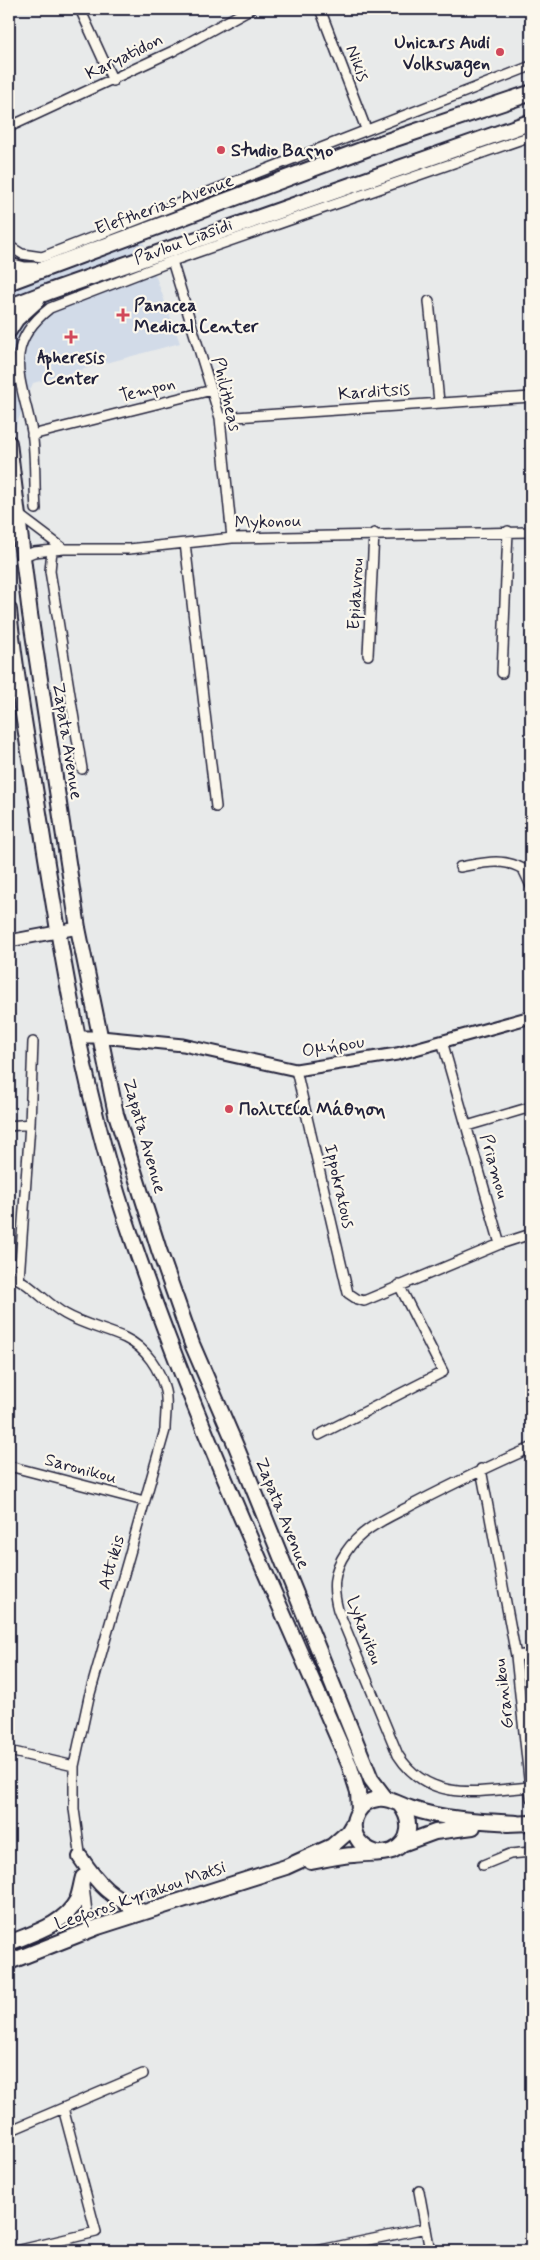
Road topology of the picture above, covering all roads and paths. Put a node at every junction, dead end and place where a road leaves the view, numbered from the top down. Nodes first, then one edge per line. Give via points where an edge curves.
1 (80, 9) edge
2 (250, 9) edge
3 (320, 9) edge
4 (235, 12) edge
5 (531, 66) edge
6 (113, 81) junction
7 (531, 93) edge
8 (531, 122) edge
9 (9, 127) edge
10 (366, 129) junction
11 (531, 136) edge
12 (9, 246) edge
13 (172, 261) junction
14 (45, 262) junction
15 (9, 266) edge
16 (9, 282) edge
17 (48, 292) junction
18 (428, 301) dead end
19 (9, 307) edge
20 (9, 330) edge
21 (212, 390) junction
22 (531, 397) edge
23 (439, 402) junction
24 (220, 418) junction
25 (32, 434) junction
26 (9, 443) edge
27 (36, 509) dead end
28 (19, 515) junction
29 (508, 531) junction
30 (531, 532) edge
31 (374, 533) junction
32 (232, 538) junction
33 (185, 543) junction
34 (64, 549) junction
35 (52, 550) junction
36 (24, 556) junction
37 (9, 610) edge
38 (368, 656) dead end
39 (502, 673) dead end
40 (82, 769) dead end
41 (216, 806) dead end
42 (460, 867) dead end
43 (531, 886) edge
44 (78, 928) junction
45 (58, 932) junction
46 (9, 941) edge
47 (531, 1017) edge
48 (78, 1037) junction
49 (101, 1037) junction
50 (442, 1041) junction
51 (33, 1042) dead end
52 (296, 1070) junction
53 (531, 1107) edge
54 (30, 1124) junction
55 (9, 1126) edge
56 (467, 1126) junction
57 (531, 1234) edge
58 (500, 1244) junction
59 (9, 1275) edge
60 (19, 1279) junction
61 (399, 1285) junction
62 (319, 1435) dead end
63 (531, 1448) edge
64 (9, 1466) edge
65 (480, 1469) junction
66 (144, 1501) junction
67 (531, 1654) edge
68 (516, 1656) junction
69 (9, 1751) edge
70 (74, 1766) junction
71 (530, 1787) junction
72 (386, 1798) junction
73 (531, 1798) edge
74 (400, 1805) junction
75 (357, 1816) junction
76 (516, 1823) junction
77 (531, 1823) edge
78 (402, 1844) junction
79 (377, 1852) junction
80 (531, 1852) edge
81 (80, 1857) junction
82 (483, 1864) dead end
83 (286, 1867) junction
84 (83, 1877) junction
85 (143, 1912) junction
86 (90, 1930) junction
87 (9, 1943) edge
88 (9, 1962) edge
89 (144, 2074) dead end
90 (63, 2108) junction
91 (9, 2131) edge
92 (420, 2191) dead end
93 (426, 2228) junction
94 (16, 2251) edge
95 (316, 2251) edge
96 (430, 2251) edge

1 - 6 street
2 - 4 street, Karyatidon
3 - 10 street, Nikis
4 - 6 street, Karyatidon via 173,51
5 - 10 street
6 - 9 street, Karyatidon
7 - 14 highway, Eleftherias Avenue
8 - 17 highway
10 - 14 street
11 - 13 street, Pavlou Liasidi
12 - 14 street
13 - 21 street, Philitheas
13 - 25 street, Pavlou Liasidi via 50,308 32,322 19,346 16,361
14 - 15 highway via 24,270
14 - 16 highway, Eleftherias Avenue
17 - 19 highway
17 - 20 highway via 16,319
18 - 23 street
21 - 24 street, Philitheas
21 - 25 street, Tempon
22 - 23 street, Karditsis
23 - 24 street, Karditsis
24 - 32 street, Philitheas
25 - 27 street, Pavlou Liasidi
26 - 28 main road, Zapata Avenue
28 - 34 street
28 - 36 main road, Zapata Avenue
29 - 30 street, Mykonou
29 - 31 street, Mykonou
29 - 39 street
31 - 32 street, Mykonou
31 - 38 street, Epidavrou
32 - 33 street, Mykonou
33 - 34 street, Mykonou via 130,549
33 - 41 street
34 - 35 street, Mykonou
35 - 36 street, Mykonou
35 - 40 street via 50,571
36 - 44 main road, Zapata Avenue
37 - 45 main road
42 - 43 street via 496,860 507,862 523,869
44 - 45 street
44 - 49 main road, Zapata Avenue
45 - 46 street
45 - 48 main road
47 - 50 street, Ομήρου
48 - 49 street, Ομήρου
48 - 75 main road via 105,1151 135,1248 188,1392 349,1764 358,1792
49 - 52 street, Ομήρου via 183,1045
49 - 72 main road, Zapata Avenue via 116,1114 192,1344 371,1778
50 - 52 street, Ομήρου via 397,1054
50 - 56 street, Priamou
51 - 54 street
52 - 61 street, Ippokratous via 348,1293 364,1301
53 - 56 street
54 - 55 street
54 - 60 street
56 - 58 street, Priamou
57 - 58 street
58 - 61 street
59 - 60 street, Attikis
60 - 66 street, Attikis via 65,1314 141,1347 155,1365 165,1392 165,1430
61 - 62 street via 443,1372
63 - 65 street, Lykavitou
64 - 66 street, Saronikou
65 - 68 street, Granikou
65 - 71 street, Lykavitou via 363,1534 346,1551 338,1566 334,1593 338,1610 398,1755 408,1768 427,1783 448,1790
66 - 70 street, Attikis
67 - 68 street
68 - 71 street, Granikou
69 - 70 street
70 - 81 street, Attikis via 74,1809
71 - 73 street, Granikou
72 - 74 main road, Leoforos Kyriakou Matsi
72 - 75 main road, Leoforos Kyriakou Matsi via 371,1800
74 - 76 main road, Leoforos Kyriakou Matsi via 434,1816
74 - 78 main road via 409,1824
75 - 79 main road via 356,1836 370,1850
75 - 83 main road, Leoforos Kyriakou Matsi via 348,1832 332,1846
76 - 77 main road, Leoforos Kyriakou Matsi
76 - 78 main road, Leoforos Kyriakou Matsi via 450,1829
78 - 79 main road, Leoforos Kyriakou Matsi via 390,1852
79 - 83 main road, Leoforos Kyriakou Matsi
80 - 82 street via 510,1854
81 - 84 street, Attikis
81 - 85 main road via 109,1893
83 - 85 main road, Leoforos Kyriakou Matsi
84 - 86 street, Attikis
84 - 87 main road via 78,1898 64,1916
85 - 86 main road, Leoforos Kyriakou Matsi
86 - 88 main road, Leoforos Kyriakou Matsi
89 - 90 street
90 - 91 street
90 - 94 street via 96,2232
92 - 93 street
93 - 95 street
93 - 96 street

